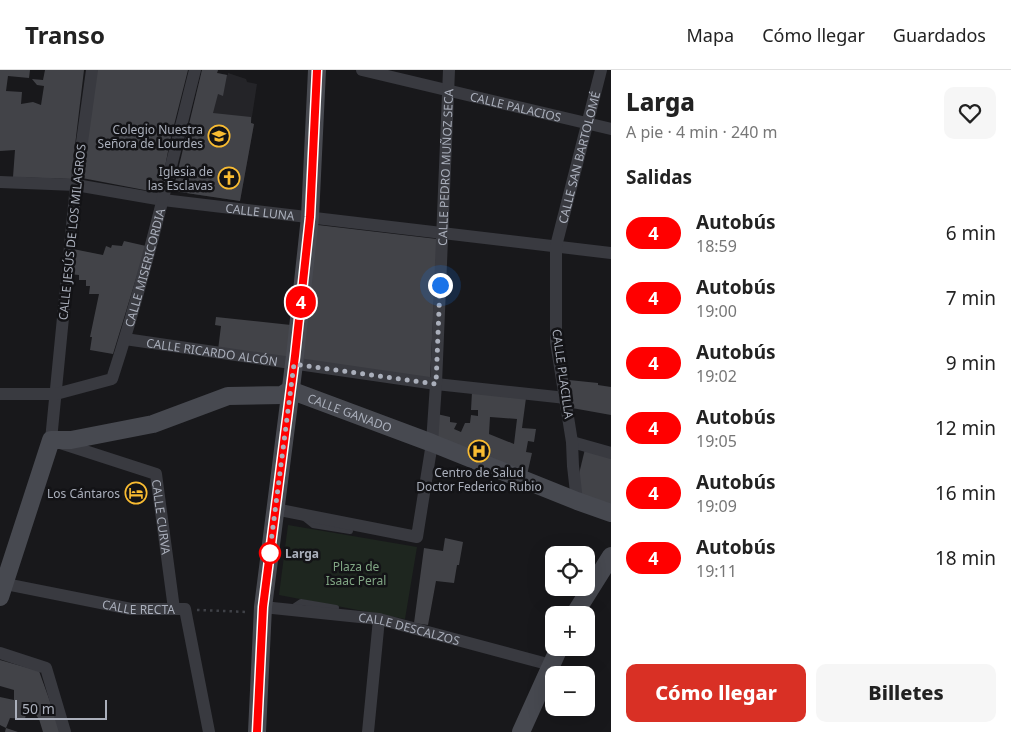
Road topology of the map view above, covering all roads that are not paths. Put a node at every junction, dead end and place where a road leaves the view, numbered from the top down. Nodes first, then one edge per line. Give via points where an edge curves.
1 (92, 70) edge
2 (195, 70) edge
3 (317, 70) edge
4 (362, 70) edge
5 (449, 70) edge
6 (601, 70) edge
7 (447, 90) junction
8 (587, 124) junction
9 (611, 129) edge
10 (0, 182) edge
11 (76, 185) junction
12 (163, 200) junction
13 (310, 217) junction
14 (441, 233) junction
15 (556, 246) junction
16 (611, 253) edge
17 (125, 339) junction
18 (294, 364) junction
19 (436, 384) junction
20 (290, 390) junction
21 (0, 394) edge
22 (56, 394) junction
23 (566, 398) junction
24 (51, 440) junction
25 (572, 442) junction
26 (432, 443) junction
27 (611, 453) edge
28 (577, 501) junction
29 (275, 509) junction
30 (611, 513) edge
31 (298, 514) junction
32 (350, 532) dead end
33 (611, 556) edge
34 (1, 588) edge
35 (580, 606) edge
36 (263, 607) junction
37 (336, 608) dead end
38 (179, 609) junction
39 (289, 610) junction
40 (379, 620) junction
41 (0, 653) edge
42 (555, 656) edge
43 (551, 665) junction
44 (529, 728) edge
45 (65, 732) edge
46 (209, 732) edge
47 (257, 732) edge
48 (368, 732) edge

1 - 11 street, CALLE JESÚS DE LOS MILAGROS
2 - 12 street, CALLE MISERICORDIA
3 - 13 street
4 - 7 street, CALLE PALACIOS
5 - 7 street, CALLE PEDRO MUÑOZ SECA
6 - 8 street, CALLE SAN BARTOLOMÉ
7 - 8 street, CALLE PALACIOS
7 - 14 street, CALLE PEDRO MUÑOZ SECA
8 - 9 street, CALLE PALACIOS
8 - 15 street, CALLE SAN BARTOLOMÉ
10 - 11 street, CALLE LUNA
11 - 12 street, CALLE LUNA
11 - 22 street, CALLE JESÚS DE LOS MILAGROS
12 - 13 street, CALLE LUNA
12 - 17 street, CALLE MISERICORDIA
13 - 14 street, CALLE LUNA
13 - 18 street
14 - 15 street, CALLE LUNA
14 - 19 street, CALLE PEDRO MUÑOZ SECA
15 - 16 street, CALLE LUNA
15 - 23 street, CALLE PLACILLA via 556,342
17 - 18 street, CALLE RICARDO ALCÓN
17 - 22 street, CALLE MISERICORDIA via 112,379
18 - 19 street, CALLE RICARDO ALCÓN
18 - 20 street
19 - 23 street, CALLE RICARDO ALCÓN
19 - 26 street, CALLE PEDRO MUÑOZ SECA
20 - 24 street via 282,395 228,396 153,424 71,440
20 - 26 street, CALLE GANADO
20 - 29 street
21 - 22 street
22 - 24 street, CALLE JESÚS DE LOS MILAGROS
23 - 25 street, CALLE PLACILLA
24 - 34 street
24 - 38 street, CALLE CURVA via 156,474
25 - 27 street
25 - 28 street, CALLE PLACILLA
26 - 28 street, CALLE GANADO
26 - 31 street, CALLE PEDRO MUÑOZ SECA via 417,537
28 - 30 street, CALLE GANADO
29 - 31 street, CALLE PEDRO MUÑOZ SECA
29 - 36 street
31 - 32 lane via 313,525
33 - 35 street
34 - 38 street, CALLE RECTA via 131,609
36 - 39 street, CALLE DESCALZOS
36 - 47 street
37 - 39 lane via 301,602
38 - 46 street, CALLE RECTA
39 - 40 street, CALLE DESCALZOS
40 - 43 street, CALLE DESCALZOS
40 - 48 street
41 - 45 street via 46,668
42 - 43 street
43 - 44 street

